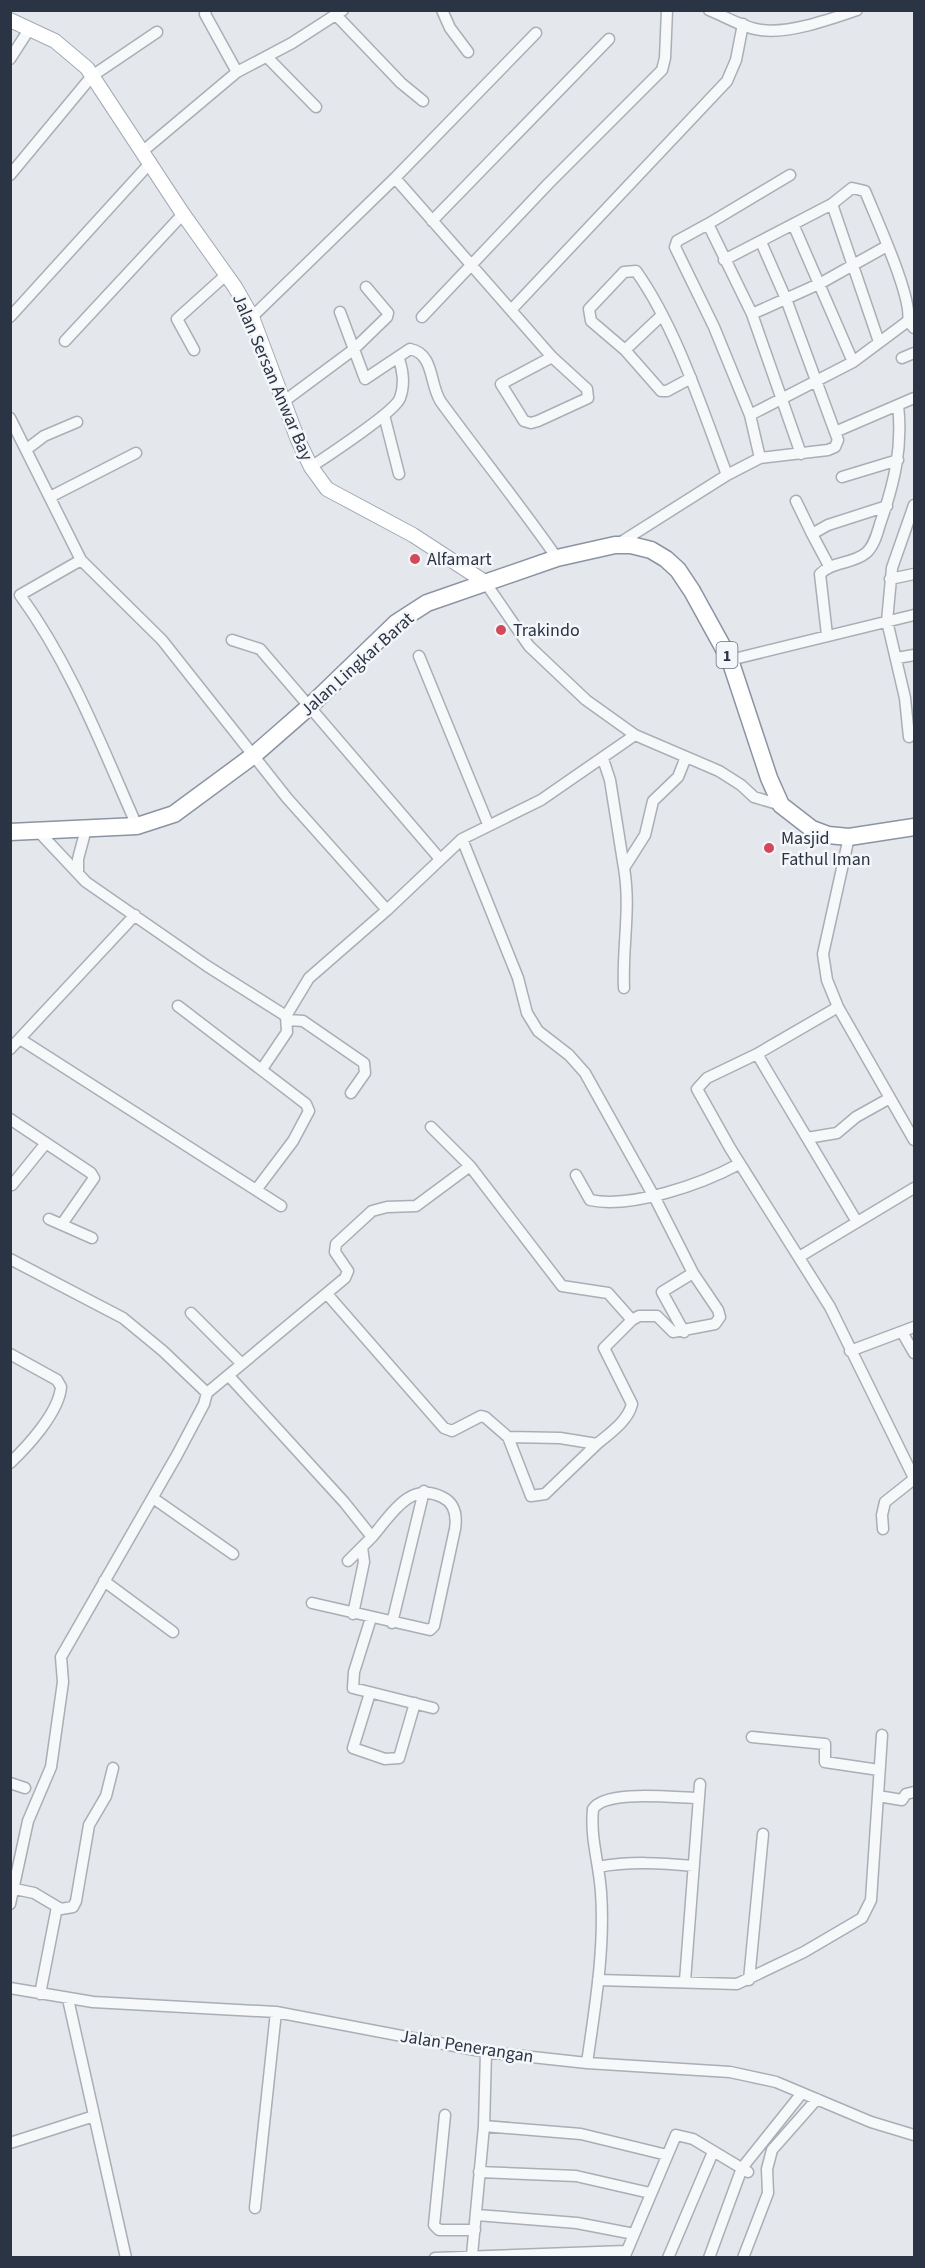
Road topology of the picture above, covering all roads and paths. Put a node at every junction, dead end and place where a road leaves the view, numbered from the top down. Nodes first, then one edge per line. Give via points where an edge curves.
1 (206, 10) edge
2 (442, 10) edge
3 (667, 10) edge
4 (709, 10) edge
5 (857, 10) edge
6 (339, 13) edge
7 (823, 16) edge
8 (10, 20) edge
9 (743, 24) junction
10 (30, 28) junction
11 (157, 32) dead end
12 (537, 33) dead end
13 (609, 39) dead end
14 (468, 52) dead end
15 (267, 57) junction
16 (10, 59) edge
17 (237, 72) junction
18 (92, 75) junction
19 (423, 101) dead end
20 (316, 107) dead end
21 (147, 156) junction
22 (10, 175) edge
23 (790, 175) dead end
24 (395, 178) junction
25 (832, 204) junction
26 (183, 214) junction
27 (432, 221) junction
28 (708, 224) junction
29 (793, 224) junction
30 (761, 242) junction
31 (887, 246) junction
32 (724, 260) junction
33 (471, 264) junction
34 (855, 264) junction
35 (226, 274) junction
36 (820, 283) junction
37 (366, 287) dead end
38 (786, 299) junction
39 (511, 310) junction
40 (340, 312) dead end
41 (752, 314) junction
42 (661, 316) junction
43 (10, 317) edge
44 (252, 317) junction
45 (422, 317) dead end
46 (911, 325) edge
47 (64, 341) dead end
48 (879, 342) junction
49 (194, 350) dead end
50 (625, 350) junction
51 (353, 351) junction
52 (915, 353) edge
53 (398, 357) junction
54 (552, 357) junction
55 (902, 358) dead end
56 (853, 362) junction
57 (691, 378) junction
58 (817, 382) junction
59 (783, 398) junction
60 (915, 398) edge
61 (283, 402) junction
62 (898, 405) junction
63 (384, 415) junction
64 (750, 415) junction
65 (10, 418) edge
66 (77, 422) dead end
67 (835, 432) junction
68 (27, 449) junction
69 (136, 453) dead end
70 (801, 454) junction
71 (760, 458) junction
72 (898, 460) junction
73 (311, 467) junction
74 (399, 474) dead end
75 (727, 476) junction
76 (842, 477) dead end
77 (50, 497) junction
78 (796, 501) dead end
79 (915, 505) edge
80 (887, 506) junction
81 (812, 534) junction
82 (615, 545) junction
83 (558, 558) junction
84 (81, 560) junction
85 (829, 566) junction
86 (915, 574) edge
87 (890, 579) junction
88 (485, 582) junction
89 (15, 595) edge
90 (915, 615) edge
91 (887, 621) junction
92 (827, 635) junction
93 (232, 640) dead end
94 (915, 655) edge
95 (419, 656) dead end
96 (897, 658) junction
97 (730, 660) junction
98 (910, 697) edge
99 (310, 706) junction
100 (635, 735) junction
101 (909, 737) dead end
102 (254, 755) junction
103 (686, 757) junction
104 (603, 759) junction
105 (781, 805) junction
106 (488, 824) junction
107 (137, 826) junction
108 (915, 826) edge
109 (86, 829) junction
110 (38, 831) junction
111 (10, 832) edge
112 (849, 837) junction
113 (462, 839) junction
114 (440, 858) junction
115 (624, 868) junction
116 (78, 873) junction
117 (387, 910) junction
118 (135, 915) junction
119 (624, 988) dead end
120 (178, 1006) dead end
121 (838, 1007) junction
122 (287, 1018) junction
123 (20, 1039) junction
124 (10, 1049) edge
125 (757, 1054) junction
126 (262, 1069) junction
127 (351, 1093) dead end
128 (890, 1098) junction
129 (10, 1119) edge
130 (431, 1127) dead end
131 (807, 1138) junction
132 (915, 1140) edge
133 (46, 1143) junction
134 (740, 1164) junction
135 (470, 1166) junction
136 (576, 1175) dead end
137 (12, 1185) edge
138 (915, 1188) edge
139 (256, 1190) junction
140 (653, 1196) junction
141 (281, 1206) dead end
142 (49, 1219) dead end
143 (857, 1222) junction
144 (62, 1224) junction
145 (92, 1238) dead end
146 (799, 1257) junction
147 (10, 1259) edge
148 (693, 1273) junction
149 (327, 1294) junction
150 (190, 1313) dead end
151 (632, 1320) junction
152 (915, 1327) edge
153 (684, 1332) junction
154 (902, 1332) junction
155 (850, 1351) junction
156 (915, 1353) edge
157 (10, 1354) edge
158 (242, 1364) junction
159 (229, 1376) junction
160 (207, 1394) junction
161 (508, 1437) junction
162 (597, 1444) junction
163 (10, 1463) edge
164 (912, 1480) edge
165 (424, 1491) junction
166 (915, 1494) edge
167 (153, 1498) junction
168 (883, 1529) dead end
169 (372, 1537) junction
170 (362, 1547) junction
171 (233, 1554) dead end
172 (348, 1561) dead end
173 (104, 1581) junction
174 (312, 1604) dead end
175 (353, 1614) junction
176 (371, 1618) junction
177 (392, 1623) junction
178 (173, 1632) dead end
179 (370, 1693) junction
180 (415, 1703) junction
181 (433, 1708) dead end
182 (882, 1735) dead end
183 (752, 1737) dead end
184 (113, 1768) dead end
185 (879, 1770) junction
186 (10, 1783) edge
187 (700, 1784) dead end
188 (25, 1788) dead end
189 (915, 1792) edge
190 (878, 1796) junction
191 (698, 1798) junction
192 (763, 1834) dead end
193 (694, 1866) junction
194 (598, 1867) junction
195 (15, 1889) junction
196 (10, 1904) edge
197 (57, 1907) junction
198 (598, 1980) junction
199 (749, 1980) junction
200 (685, 1981) junction
201 (10, 1988) edge
202 (40, 1994) junction
203 (68, 1999) junction
204 (276, 2013) junction
205 (486, 2052) junction
206 (587, 2063) junction
207 (809, 2096) junction
208 (445, 2115) dead end
209 (94, 2116) junction
210 (484, 2126) junction
211 (915, 2135) edge
212 (10, 2143) edge
213 (713, 2152) junction
214 (667, 2155) junction
215 (745, 2170) junction
216 (479, 2172) junction
217 (651, 2193) junction
218 (255, 2208) dead end
219 (477, 2215) junction
220 (475, 2230) junction
221 (634, 2234) junction
222 (625, 2254) edge
223 (472, 2255) junction
224 (126, 2258) edge
225 (435, 2258) edge
226 (668, 2258) edge
227 (709, 2258) edge
228 (743, 2258) edge

1 - 17 street via 208,23
2 - 14 street
3 - 33 street via 662,70
4 - 9 street
5 - 7 street
6 - 15 street
6 - 19 street via 401,83
7 - 9 street via 772,31
8 - 10 main road, Jalan Sersan Anwar Bay
9 - 39 street via 728,81
10 - 16 street
10 - 18 main road, Jalan Sersan Anwar Bay via 63,46
11 - 18 street
12 - 24 street
13 - 27 street
15 - 17 street
15 - 20 street
17 - 21 street
18 - 21 main road, Jalan Sersan Anwar Bay
18 - 22 street
21 - 26 main road, Jalan Sersan Anwar Bay
21 - 43 street
23 - 28 street
24 - 27 street
24 - 44 street
25 - 29 street
25 - 31 street via 852,188 865,190
25 - 34 street
26 - 35 main road, Jalan Sersan Anwar Bay
26 - 47 street
27 - 33 street
28 - 32 street
28 - 64 street via 677,241 675,247 714,327
29 - 30 street
29 - 36 street
30 - 32 street
30 - 38 street
31 - 34 street
31 - 46 street via 909,308
32 - 41 street
33 - 39 street
33 - 45 street
34 - 36 street
34 - 48 street
35 - 44 main road, Jalan Sersan Anwar Bay
35 - 49 street via 177,320
36 - 38 street
36 - 56 street
37 - 51 street via 388,315
38 - 41 street
38 - 58 street
39 - 54 street
40 - 51 street
41 - 59 street
42 - 50 street
42 - 50 street via 636,271 624,272 588,314
42 - 57 street
44 - 61 main road, Jalan Sersan Anwar Bay
46 - 48 street
48 - 56 street
50 - 57 street via 661,391
51 - 53 street via 367,379
51 - 61 street
52 - 55 street
53 - 63 street via 402,371 400,398
53 - 83 street via 410,349 425,358 440,400
54 - 54 street via 501,384 524,421 538,421 588,398 587,388
56 - 58 street
57 - 75 street
58 - 59 street
58 - 67 street
59 - 64 street
59 - 70 street
60 - 62 street
61 - 73 main road, Jalan Sersan Anwar Bay
62 - 67 street
62 - 72 street
63 - 73 street
63 - 74 street
64 - 71 street
65 - 68 street
66 - 68 street via 44,436
67 - 70 street via 835,447
68 - 77 street
69 - 77 street
70 - 71 street
71 - 75 street
72 - 76 street
72 - 80 street
73 - 88 main road, Jalan Sersan Anwar Bay via 337,496 413,535
75 - 82 street
77 - 84 street
78 - 81 street
79 - 87 street
80 - 81 street
80 - 85 street via 865,554
81 - 85 street
82 - 83 highway, Jalan Lingkar Barat / 1
82 - 97 highway, Jalan Lingkar Barat / 1 via 651,550 678,570
83 - 88 highway, Jalan Lingkar Barat / 1
84 - 89 street
84 - 102 street via 162,640
85 - 92 street via 820,574
86 - 87 street
87 - 91 street
88 - 99 highway, Jalan Lingkar Barat / 1 via 428,603 396,623
88 - 100 street via 546,665
89 - 107 street via 53,643
90 - 91 street
91 - 92 street
91 - 96 street
92 - 97 street
93 - 99 street via 258,647
94 - 96 street
95 - 106 street
96 - 98 street
97 - 105 highway, Jalan Lingkar Barat / 1
98 - 101 street
99 - 102 highway, Jalan Lingkar Barat / 1
99 - 114 street
100 - 103 street
100 - 104 street
102 - 107 highway, Jalan Lingkar Barat / 1 via 185,808
102 - 117 street
103 - 105 street via 732,779 754,797
103 - 115 street via 678,777 653,801 645,835
104 - 106 street via 542,800
104 - 115 street
105 - 112 highway, Jalan Lingkar Barat / 1 via 812,829
106 - 113 street
107 - 109 highway, Jalan Lingkar Barat / 1
108 - 112 highway, Jalan Lingkar Barat / 1
109 - 110 highway, Jalan Lingkar Barat / 1
109 - 116 street
110 - 111 highway, Jalan Lingkar Barat / 1
110 - 116 street
112 - 121 street via 823,954 827,980
113 - 114 street
113 - 140 street via 518,978 527,1013 538,1031 585,1073
114 - 117 street
115 - 119 street via 628,891 622,953
116 - 118 street
117 - 122 street via 309,978
118 - 122 street
118 - 123 street
120 - 126 street
121 - 125 street
121 - 128 street
122 - 126 street via 287,1032
122 - 127 street via 303,1021 364,1063 365,1073
123 - 124 street
123 - 139 street
125 - 131 street
125 - 134 street via 707,1078 697,1089
126 - 139 street via 306,1104 309,1111 293,1141
128 - 131 street via 837,1133
128 - 132 street
129 - 133 street
130 - 135 street
131 - 143 street
133 - 137 street
133 - 144 street via 94,1178
134 - 140 street via 692,1186
134 - 146 street
135 - 149 street via 417,1206 372,1211 336,1244 335,1252 348,1271
135 - 151 street via 562,1286 608,1293
136 - 140 street via 590,1200
138 - 143 street
139 - 141 street
140 - 148 street
142 - 144 street
143 - 146 street
144 - 145 street
146 - 155 street via 830,1307
147 - 160 street via 123,1318
148 - 153 street via 662,1292
148 - 153 street via 720,1317 710,1327
149 - 158 street
149 - 161 street via 444,1428 452,1431 485,1417
150 - 158 street
151 - 153 street via 657,1316 673,1332
151 - 162 street via 604,1348 632,1399 631,1410
152 - 154 street
154 - 155 street
154 - 156 street
155 - 164 street
157 - 163 street via 57,1380 61,1387 39,1432
158 - 159 street
159 - 160 street
159 - 169 street
160 - 167 street
161 - 162 street via 560,1438
161 - 162 street via 526,1488 531,1496 537,1497 545,1494
164 - 166 street
164 - 168 street via 885,1502
165 - 169 street via 408,1496
165 - 177 street
165 - 177 street via 446,1499 457,1516 437,1610 430,1630
167 - 171 street
167 - 173 street
169 - 170 street
170 - 172 street
170 - 175 street via 364,1562
173 - 178 street
173 - 195 street via 61,1657 63,1682 51,1767 28,1821
174 - 175 street
175 - 176 street
176 - 177 street
176 - 179 street via 351,1684
179 - 180 street
179 - 180 street via 351,1753 399,1758
180 - 181 street
182 - 185 street
183 - 185 street via 825,1744 825,1762
184 - 197 street via 106,1796 89,1825 76,1901 67,1910
185 - 190 street
186 - 188 street
187 - 191 street
189 - 190 street via 906,1794 902,1800
190 - 199 street via 871,1900 866,1913
191 - 193 street
191 - 194 street via 634,1797 595,1805 592,1836
192 - 199 street
193 - 194 street via 660,1862
193 - 200 street
194 - 198 street
195 - 196 street
195 - 197 street via 34,1893
197 - 202 street
198 - 200 street
198 - 206 street
199 - 200 street via 723,1985
201 - 202 street, Jalan Penerangan
202 - 203 street, Jalan Penerangan
203 - 204 street, Jalan Penerangan
203 - 209 street
204 - 205 street, Jalan Penerangan
204 - 218 street
205 - 206 street, Jalan Penerangan
205 - 210 street
206 - 207 street, Jalan Penerangan via 730,2072 776,2082
207 - 211 street, Jalan Penerangan
207 - 215 street
207 - 228 street via 772,2150 767,2169 768,2193
208 - 220 street via 434,2225 439,2230
209 - 212 street
209 - 224 street
210 - 214 street via 581,2134
210 - 216 street
213 - 214 street via 676,2135
213 - 215 street
213 - 226 street
214 - 217 street
215 - 227 street
216 - 217 street via 576,2176
216 - 219 street
217 - 221 street
219 - 220 street
219 - 221 street via 577,2223
220 - 223 street
221 - 222 street
222 - 223 street
223 - 225 street

